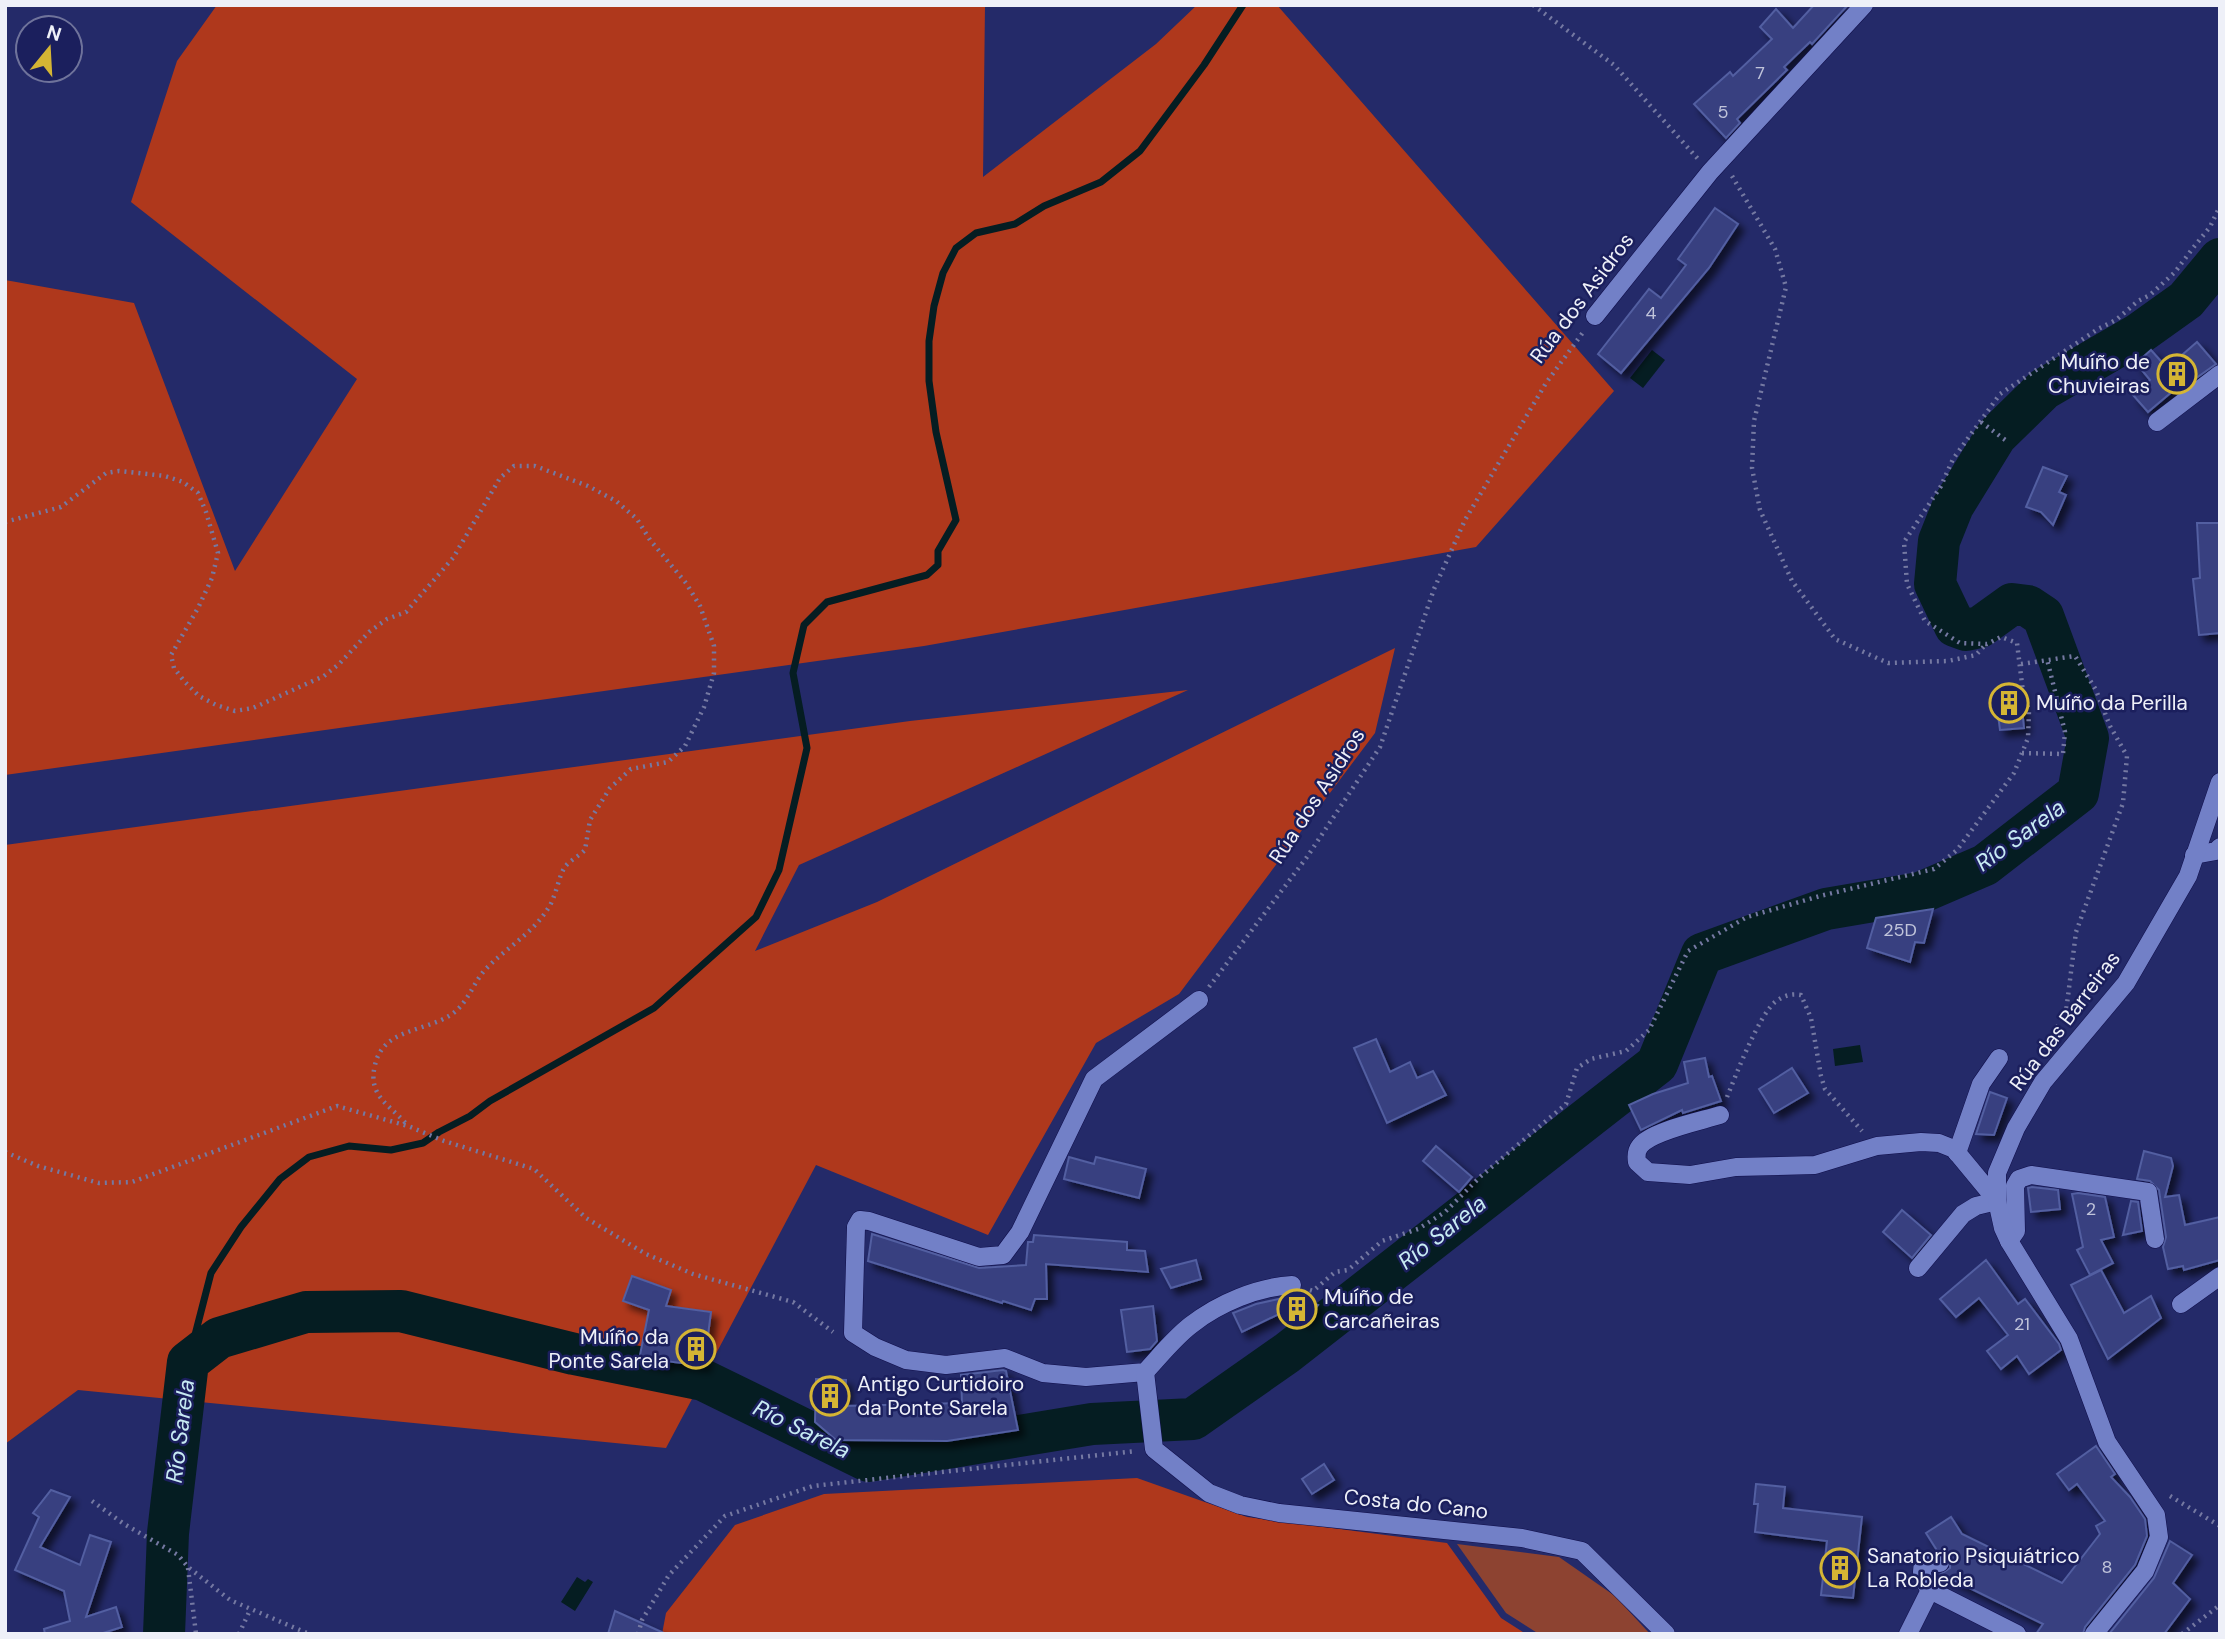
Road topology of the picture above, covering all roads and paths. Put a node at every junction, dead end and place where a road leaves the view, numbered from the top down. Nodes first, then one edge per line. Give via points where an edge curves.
1 (1533, 5) edge
2 (1864, 5) edge
3 (1716, 166) junction
4 (2220, 206) edge
5 (1595, 316) joint
6 (2220, 374) edge
7 (1981, 422) junction
8 (2157, 422) dead end
9 (2008, 442) dead end
10 (5, 522) edge
11 (1987, 643) junction
12 (2049, 659) junction
13 (2021, 664) junction
14 (2022, 753) junction
15 (2220, 782) edge
16 (2220, 847) edge
17 (2194, 855) junction
18 (1199, 1000) joint
19 (2047, 1044) dead end
20 (1999, 1058) dead end
21 (1720, 1115) joint
22 (408, 1126) junction
23 (1877, 1146) junction
24 (5, 1152) edge
25 (1957, 1153) junction
26 (1997, 1201) junction
27 (2155, 1239) dead end
28 (2009, 1241) junction
29 (1918, 1268) dead end
30 (2220, 1276) edge
31 (1292, 1285) joint
32 (2181, 1304) dead end
33 (841, 1338) dead end
34 (1147, 1377) junction
35 (1153, 1445) junction
36 (2163, 1492) dead end
37 (92, 1501) dead end
38 (2220, 1527) edge
39 (1940, 1563) dead end
40 (188, 1567) junction
41 (1930, 1590) junction
42 (2220, 1605) edge
43 (250, 1609) junction
44 (1909, 1630) edge
45 (196, 1634) edge
46 (239, 1634) edge
47 (309, 1634) edge
48 (638, 1634) edge
49 (1666, 1634) edge
50 (2017, 1634) edge
51 (2094, 1634) edge
52 (2182, 1634) edge

1 - 3 path via 1614,65
2 - 3 street, Rúa dos Asidros
3 - 5 street, Rúa dos Asidros
3 - 11 path via 1775,249 1786,286 1754,421 1752,468 1760,510 1792,581 1835,639 1888,663 1948,661 1976,655
4 - 7 path via 2210,227 2175,272 2150,295 2000,394
5 - 18 path, Rúa dos Asidros via 1546,383 1465,520 1434,589 1380,747 1307,857
6 - 8 street
7 - 9 path
7 - 11 path via 1953,459 1904,542 1908,584 1925,621 1960,643
10 - 22 path via 61,507 106,473 119,471 165,476 198,493 218,553 212,578 171,655 174,668 199,696 234,711 253,708 324,676 369,632 406,612 453,558 500,478 514,466 535,466 616,501 637,519 686,583 714,646 714,673 685,746 668,762 631,769 610,788 590,820 585,850 564,868 548,907 534,927 484,972 453,1014 389,1040 375,1063 374,1086 381,1101
11 - 13 path via 2001,638 2017,643
12 - 13 path
12 - 14 path via 2065,732 2063,754
12 - 19 path via 2075,656 2127,756 2123,803 2076,932 2066,1012
13 - 14 path via 2029,711
14 - 31 path via 2014,773 1957,850 1934,869 1747,918 1688,951 1648,1030 1626,1051 1591,1059 1577,1068 1566,1104 1445,1212 1418,1229 1382,1241 1348,1270 1335,1272 1313,1291
15 - 17 street, Rúa das Barreiras
16 - 17 street via 2216,852
17 - 26 street, Rúa das Barreiras via 2188,876 2126,983 2043,1082 2016,1128 1997,1173
18 - 34 street via 1094,1079 1020,1232 1003,1255 979,1257 869,1221 860,1220 856,1227 853,1333 875,1347 906,1360 946,1365 1005,1358 1043,1373
20 - 25 street via 1981,1084
21 - 23 path via 1774,1003 1787,995 1801,995 1811,1018 1825,1089
21 - 23 street via 1641,1143 1637,1162 1648,1172 1690,1175 1736,1167 1815,1165
22 - 24 path via 337,1106 132,1182 99,1183
22 - 33 path via 534,1169 586,1218 646,1254 693,1274 793,1302
23 - 25 street via 1939,1143
25 - 26 street
26 - 28 street
26 - 29 street via 1963,1214
27 - 28 street via 2148,1192 2031,1175 2019,1179 2015,1186 2016,1231
28 - 51 street via 2069,1339 2107,1442 2157,1515 2159,1537 2145,1571
30 - 32 street
31 - 34 street via 1276,1286 1213,1310 1191,1325
34 - 35 street
35 - 48 path via 813,1486 725,1516 668,1575
35 - 49 street, Costa do Cano via 1209,1493 1240,1505 1522,1538 1582,1552
36 - 38 path
37 - 40 path via 178,1555
39 - 41 street via 1924,1563 1922,1568
40 - 43 path via 230,1600
40 - 45 path
41 - 44 street
41 - 50 street
42 - 52 path
43 - 46 path
43 - 47 path

